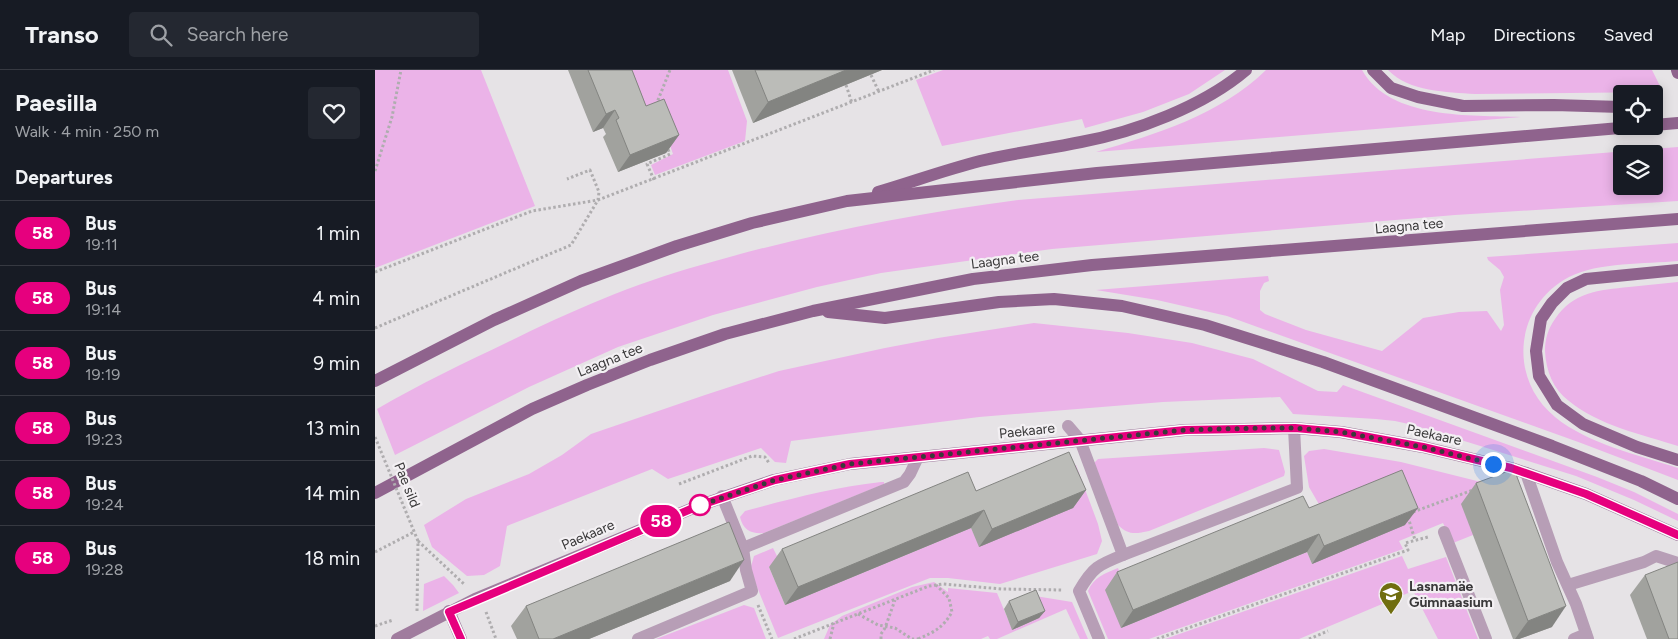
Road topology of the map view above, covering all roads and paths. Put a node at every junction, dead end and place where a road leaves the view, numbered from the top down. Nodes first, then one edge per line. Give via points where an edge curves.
1 (401, 70) edge
2 (670, 70) edge
3 (933, 70) edge
4 (1246, 70) edge
5 (1373, 70) edge
6 (871, 75) dead end
7 (846, 85) edge
8 (879, 92) junction
9 (852, 103) junction
10 (1613, 107) edge
11 (653, 112) edge
12 (1663, 119) edge
13 (1677, 123) edge
14 (1663, 124) edge
15 (1613, 129) edge
16 (666, 145) edge
17 (375, 171) edge
18 (567, 179) dead end
19 (654, 180) junction
20 (598, 200) junction
21 (847, 201) junction
22 (1678, 219) edge
23 (1678, 270) edge
24 (375, 272) edge
25 (813, 311) junction
26 (375, 328) edge
27 (375, 381) edge
28 (1068, 426) dead end
29 (1295, 428) junction
30 (375, 437) edge
31 (1079, 440) junction
32 (918, 457) junction
33 (1678, 460) edge
34 (769, 463) dead end
35 (1526, 473) junction
36 (679, 484) dead end
37 (1476, 489) edge
38 (375, 493) edge
39 (722, 496) junction
40 (1678, 499) edge
41 (414, 532) junction
42 (1443, 532) joint
43 (1678, 535) edge
44 (1415, 540) junction
45 (418, 541) junction
46 (743, 548) junction
47 (375, 552) edge
48 (1123, 555) junction
49 (1678, 563) edge
50 (936, 585) junction
51 (1567, 585) junction
52 (468, 587) dead end
53 (1079, 591) junction
54 (752, 592) junction
55 (896, 599) junction
56 (417, 612) dead end
57 (449, 612) junction
58 (485, 612) dead end
59 (857, 614) junction
60 (834, 623) junction
61 (886, 626) junction
62 (1327, 631) dead end
63 (1587, 636) edge
64 (397, 639) edge
65 (461, 639) edge
66 (496, 639) edge
67 (638, 639) edge
68 (772, 639) edge
69 (794, 639) edge
70 (830, 639) edge
71 (881, 639) edge
72 (918, 639) edge
73 (1099, 639) edge
74 (1157, 639) edge
75 (1309, 639) edge
76 (1486, 639) edge
77 (1573, 639) edge

1 - 17 path via 392,117
2 - 11 path
3 - 8 path
4 - 21 main road via 1201,100 1153,122 1083,142 980,161
5 - 10 main road via 1391,88 1463,106
6 - 8 path
7 - 9 path
8 - 9 path
9 - 19 path
12 - 13 main road
13 - 14 main road
15 - 21 main road via 1097,172
16 - 19 path via 670,154 647,164
18 - 20 path via 591,170 599,192
19 - 20 path
20 - 24 path via 532,211
20 - 26 path via 571,245
21 - 27 main road via 752,223 581,281 494,320
22 - 25 main road, Laagna tee via 1092,265 973,279
23 - 33 main road via 1586,279 1567,288 1541,319 1536,351 1539,376 1563,410 1583,424
25 - 38 main road, Laagna tee via 725,334 587,386 532,409
25 - 40 main road via 885,318 999,302 1054,300 1122,306 1205,325 1323,362 1552,446
28 - 31 street
29 - 31 street, Paekaare via 1185,430
29 - 35 street, Paekaare via 1341,432 1423,447
29 - 48 street via 1297,488
30 - 41 path, Pae sild, bridge
31 - 32 street, Paekaare
31 - 48 street
32 - 39 street, Paekaare via 850,464 775,480
32 - 46 street via 904,482
34 - 36 path via 765,457 752,456
35 - 43 street, Paekaare via 1586,494
35 - 51 street
37 - 44 path via 1407,515
39 - 46 street
39 - 57 street, Paekaare
41 - 45 path, Pae sild, bridge
41 - 47 path
42 - 44 path
42 - 76 street
44 - 74 path via 1405,543 1408,550
45 - 52 path
45 - 56 path
46 - 54 street
48 - 53 street via 1099,565
49 - 51 street via 1656,556
50 - 53 path
50 - 55 path
50 - 72 path via 949,598 952,612 936,631
51 - 63 street
53 - 73 street
54 - 67 street
54 - 68 path
55 - 59 path
55 - 61 path
57 - 64 street, Paekaare
57 - 65 street
58 - 66 path
59 - 60 path
59 - 61 path
60 - 69 path
60 - 70 path
61 - 71 path
61 - 72 path
62 - 75 path
63 - 77 street

